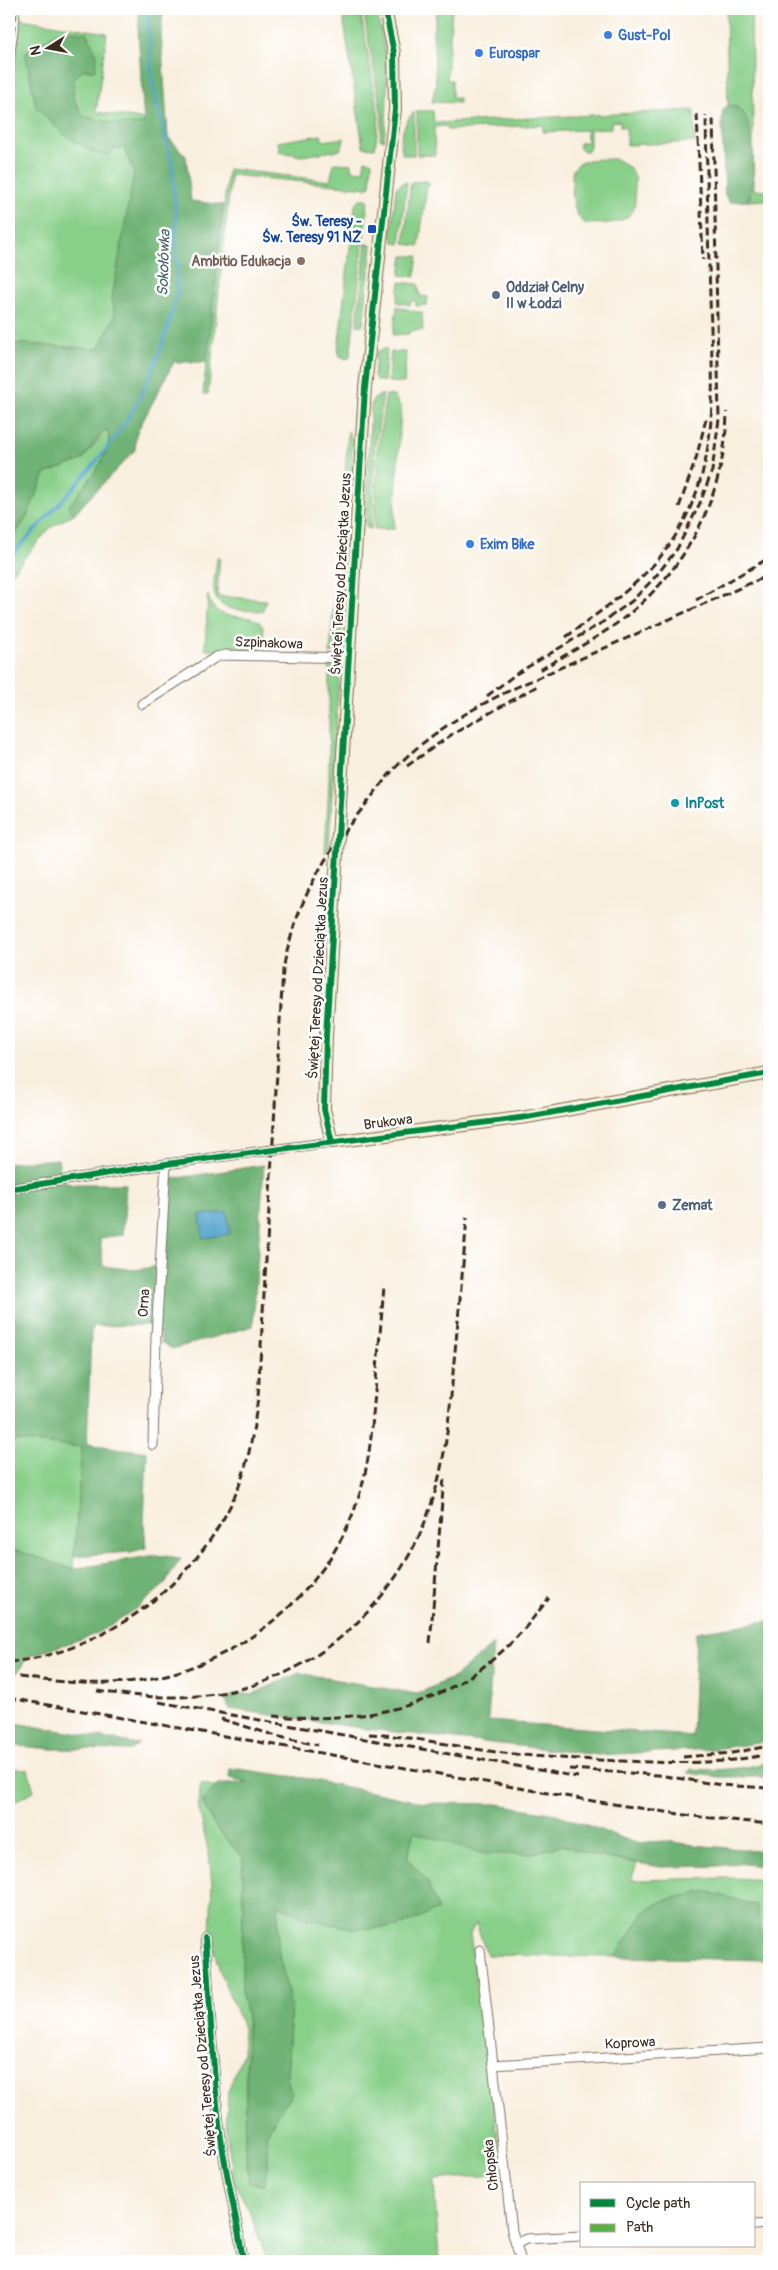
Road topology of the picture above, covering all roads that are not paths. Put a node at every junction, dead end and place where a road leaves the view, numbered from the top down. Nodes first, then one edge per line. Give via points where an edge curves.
1 (384, 9) edge
2 (12, 15) edge
3 (9, 58) edge
4 (349, 658) junction
5 (142, 704) dead end
6 (769, 1073) edge
7 (332, 1142) junction
8 (166, 1164) junction
9 (9, 1189) edge
10 (152, 1445) dead end
11 (205, 1938) dead end
12 (480, 1950) dead end
13 (769, 2048) edge
14 (493, 2065) junction
15 (769, 2224) edge
16 (756, 2225) edge
17 (580, 2236) edge
18 (516, 2244) junction
19 (243, 2261) edge
20 (521, 2261) edge

1 - 4 street, Świętej Teresy od Dzieciątka Jezus via 394,53 395,109 368,359
2 - 3 street
4 - 5 street, Szpinakowa via 225,655 208,662
4 - 7 street, Świętej Teresy od Dzieciątka Jezus via 324,1089 325,1116
6 - 7 street, Brukowa via 527,1116
7 - 8 street, Brukowa
8 - 9 street, Brukowa
8 - 10 street, Orna
11 - 19 street, Świętej Teresy od Dzieciątka Jezus via 219,2123
12 - 14 street, Chłopska
13 - 14 street, Koprowa
14 - 18 street, Chłopska
15 - 16 street
17 - 18 street via 526,2240
18 - 20 street, Chłopska

